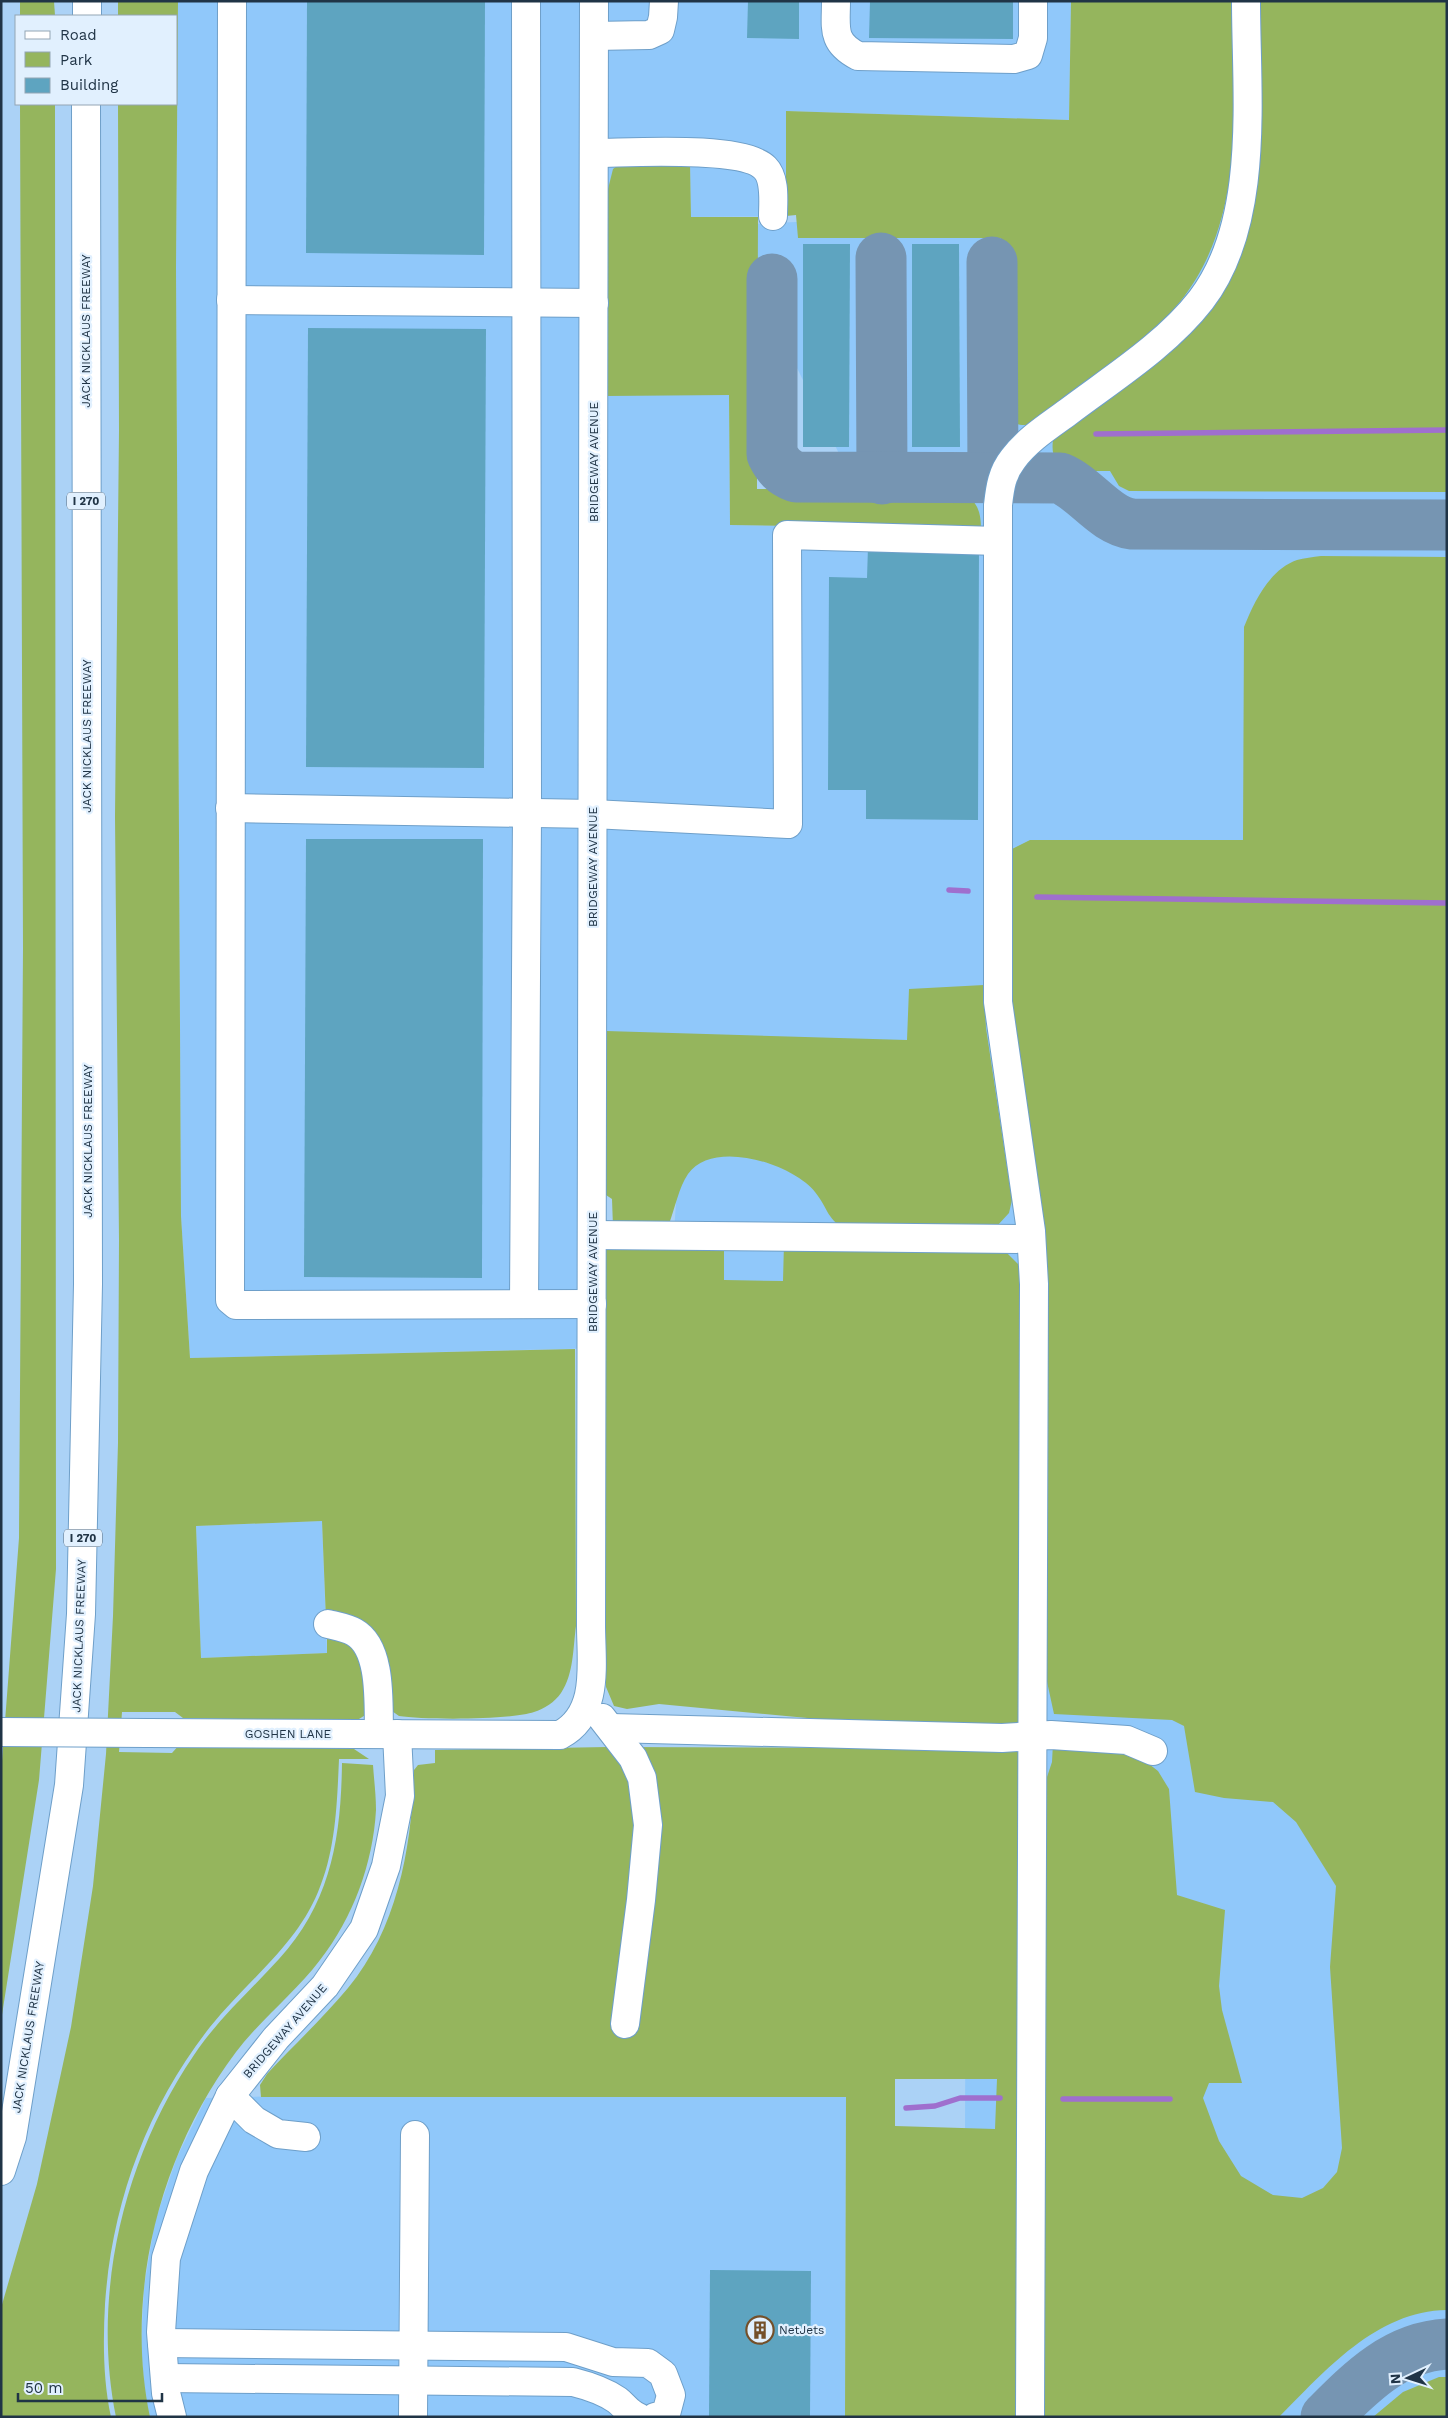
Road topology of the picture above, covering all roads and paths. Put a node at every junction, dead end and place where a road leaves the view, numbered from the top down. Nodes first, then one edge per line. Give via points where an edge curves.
1 (87, 1) edge
2 (232, 1) edge
3 (526, 1) edge
4 (594, 1) edge
5 (664, 1) edge
6 (836, 1) edge
7 (1034, 1) edge
8 (1246, 1) edge
9 (87, 15) edge
10 (594, 36) junction
11 (86, 105) edge
12 (594, 153) junction
13 (773, 216) dead end
14 (231, 300) junction
15 (527, 303) junction
16 (594, 303) junction
17 (998, 541) junction
18 (230, 808) junction
19 (527, 813) junction
20 (593, 814) junction
21 (593, 1234) junction
22 (1031, 1239) junction
23 (524, 1304) junction
24 (592, 1304) junction
25 (328, 1624) dead end
26 (588, 1702) junction
27 (573, 1728) joint
28 (612, 1728) junction
29 (1, 1732) edge
30 (388, 1734) junction
31 (1034, 1736) junction
32 (1153, 1751) dead end
33 (625, 2024) dead end
34 (230, 2096) junction
35 (415, 2135) dead end
36 (306, 2137) dead end
37 (1, 2171) edge
38 (162, 2343) junction
39 (414, 2345) junction
40 (165, 2378) junction
41 (414, 2380) junction
42 (172, 2417) edge
43 (413, 2417) edge
44 (638, 2417) edge
45 (654, 2417) edge
46 (1030, 2417) edge

1 - 9 main road
2 - 14 main road
3 - 15 main road
4 - 10 main road, BRIDGEWAY AVENUE
5 - 10 main road via 660,30 649,35
6 - 7 main road via 836,35 845,49 858,56 1014,60 1028,55 1033,38
8 - 17 main road via 1246,170 1241,206 1219,269 1202,299 1171,331 1031,439 1013,459 1001,480
10 - 12 main road, BRIDGEWAY AVENUE
11 - 37 main road, JACK NICKLAUS FREEWAY / I 270 via 88,1284 81,1614 69,1785 12,2138
12 - 13 main road via 729,154 752,159 766,168 772,184
12 - 16 main road, BRIDGEWAY AVENUE
14 - 15 main road
14 - 18 main road
15 - 16 main road
15 - 19 main road
16 - 20 main road, BRIDGEWAY AVENUE
17 - 20 main road via 787,535 788,824
17 - 22 main road via 998,1002
18 - 19 main road
18 - 23 main road via 230,1300 236,1305
19 - 20 main road
19 - 23 main road
20 - 21 main road, BRIDGEWAY AVENUE
21 - 22 main road
21 - 24 main road, BRIDGEWAY AVENUE
22 - 31 main road via 1034,1284
23 - 24 main road
24 - 26 main road, BRIDGEWAY AVENUE via 592,1625
25 - 30 main road, BRIDGEWAY AVENUE via 355,1632 371,1650
26 - 27 main road, BRIDGEWAY AVENUE
26 - 28 main road
27 - 30 main road, GOSHEN LANE via 544,1736
28 - 31 main road via 1002,1738
28 - 33 main road via 634,1758 642,1778 648,1826
29 - 30 main road, GOSHEN LANE, bridge
30 - 34 main road, BRIDGEWAY AVENUE via 400,1796 386,1866 364,1929 325,1986 276,2038
31 - 32 main road via 1127,1740
31 - 46 main road
34 - 36 main road via 254,2120 278,2134
34 - 38 main road, BRIDGEWAY AVENUE via 194,2171 166,2258
35 - 39 main road
38 - 39 main road
38 - 40 main road, BRIDGEWAY AVENUE
39 - 41 main road
39 - 45 main road via 566,2347 613,2362 648,2363 663,2374 671,2395 666,2414
40 - 41 main road
40 - 42 main road, BRIDGEWAY AVENUE
41 - 43 main road
41 - 44 main road via 573,2382 597,2389

